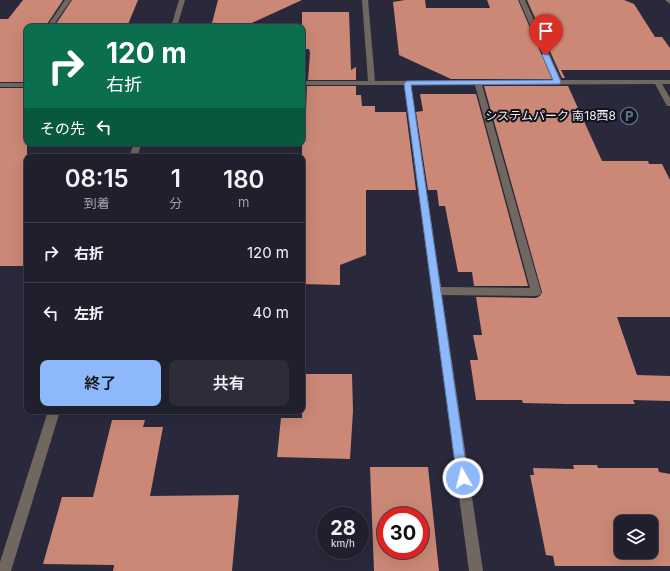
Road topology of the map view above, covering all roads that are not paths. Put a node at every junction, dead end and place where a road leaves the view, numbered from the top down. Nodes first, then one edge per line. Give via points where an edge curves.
1 (68, 0) edge
2 (182, 0) edge
3 (365, 0) edge
4 (522, 0) edge
5 (53, 24) edge
6 (175, 24) edge
7 (558, 82) junction
8 (657, 82) junction
9 (670, 82) edge
10 (305, 83) edge
11 (372, 83) junction
12 (407, 83) junction
13 (478, 83) junction
14 (0, 85) edge
15 (24, 85) edge
16 (670, 104) edge
17 (436, 291) junction
18 (53, 414) edge
19 (4, 571) edge
20 (476, 571) edge

1 - 5 street
2 - 6 street
3 - 11 street
4 - 7 street
7 - 8 street
7 - 13 street
8 - 9 street
8 - 16 street
10 - 11 street
11 - 12 street
12 - 13 street
12 - 17 street
13 - 17 street via 536,292
14 - 15 street
17 - 20 street
18 - 19 street

